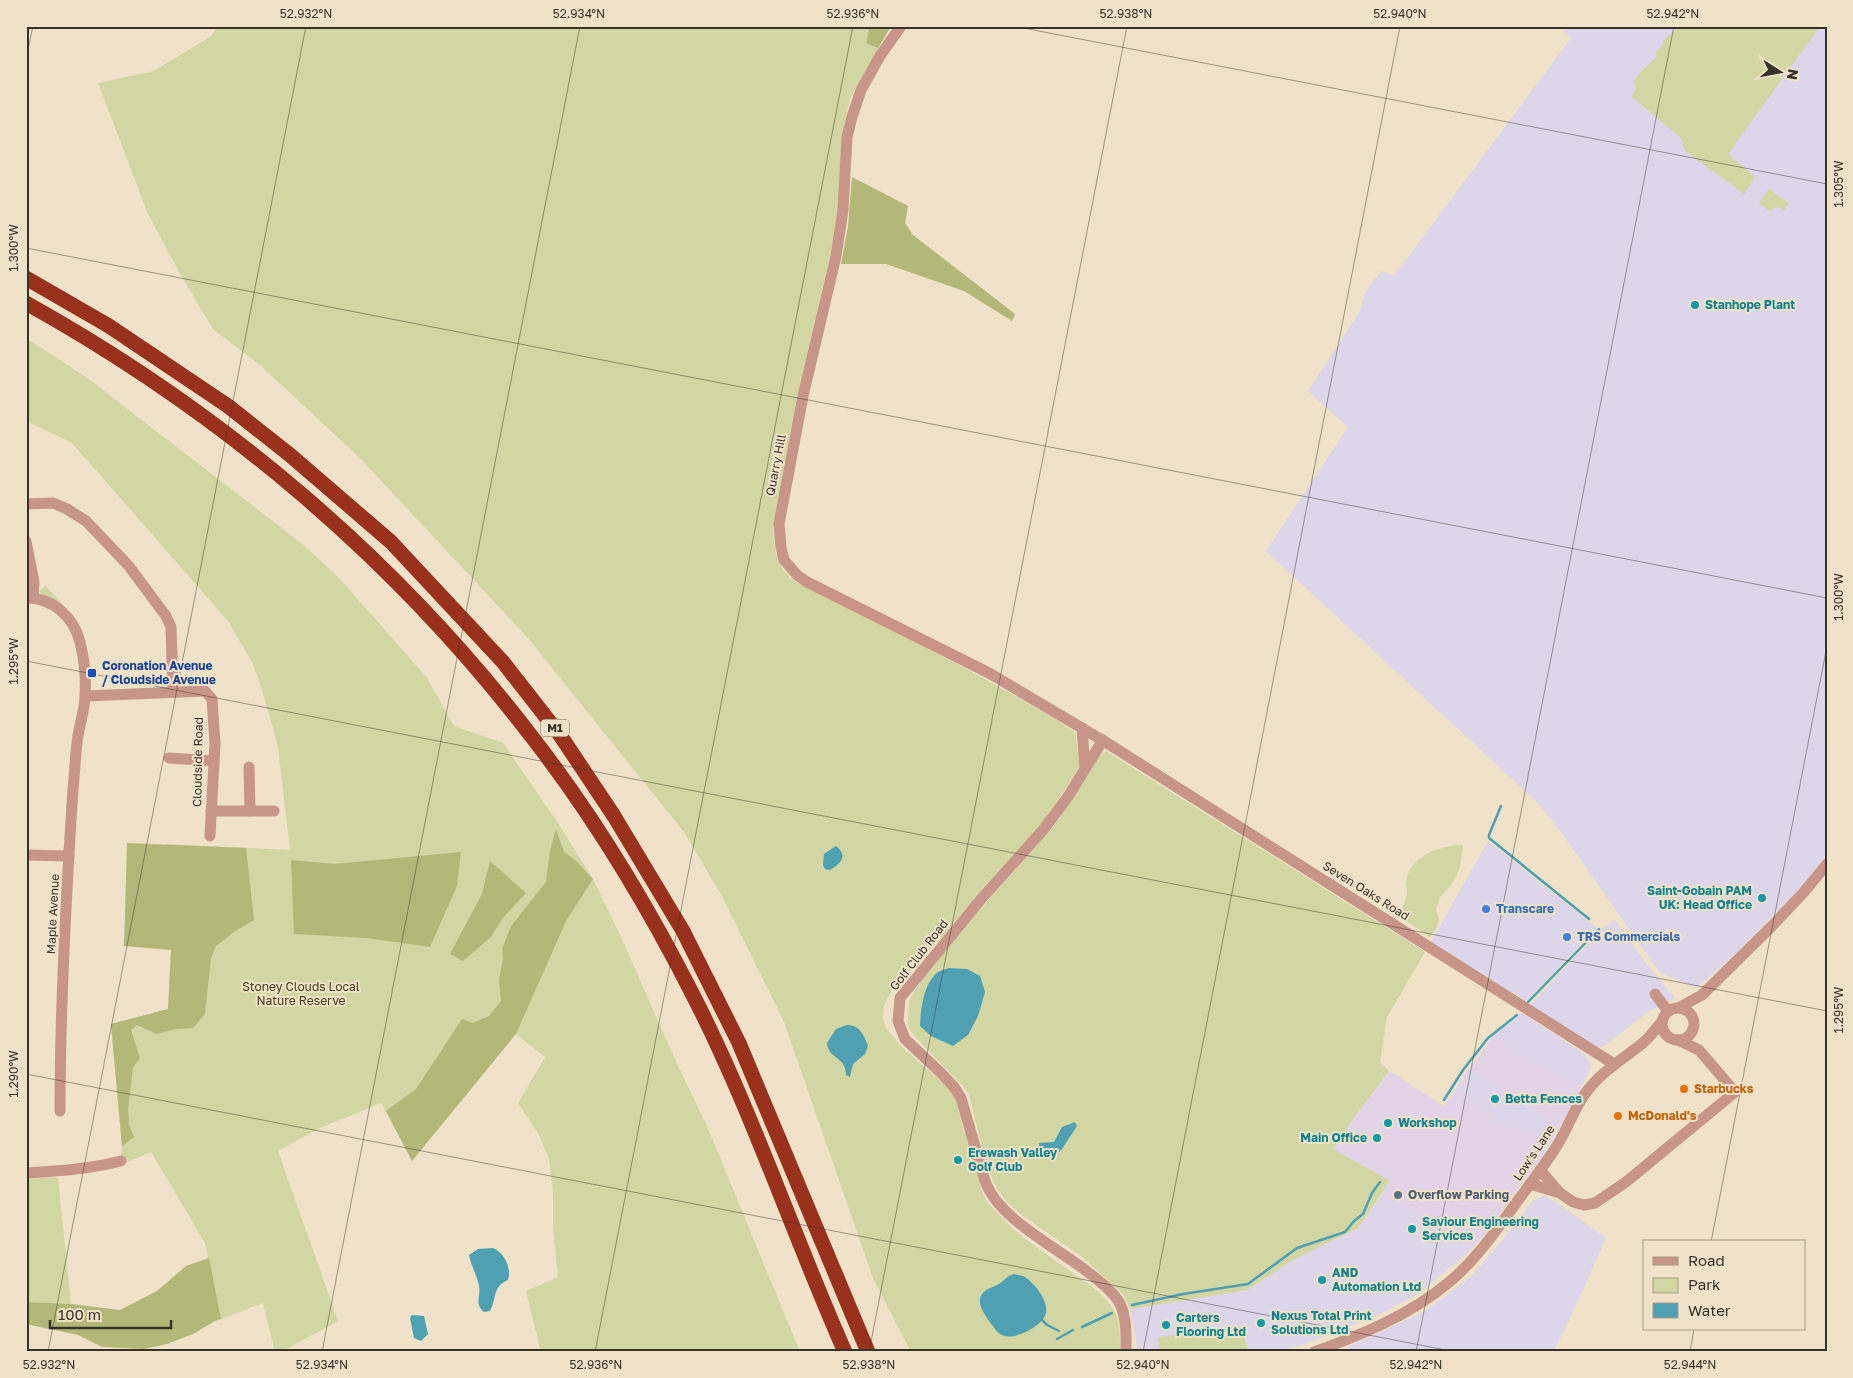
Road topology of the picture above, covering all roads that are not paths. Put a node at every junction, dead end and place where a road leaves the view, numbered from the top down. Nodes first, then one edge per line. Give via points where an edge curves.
1 (901, 26) edge
2 (26, 278) edge
3 (26, 303) edge
4 (26, 504) edge
5 (26, 541) edge
6 (30, 598) edge
7 (173, 692) junction
8 (86, 696) junction
9 (1082, 728) junction
10 (1103, 740) junction
11 (169, 758) dead end
12 (213, 761) junction
13 (249, 766) dead end
14 (1086, 768) junction
15 (250, 811) junction
16 (274, 811) dead end
17 (211, 812) junction
18 (210, 836) dead end
19 (26, 854) edge
20 (69, 856) junction
21 (1827, 864) edge
22 (1655, 994) dead end
23 (1702, 995) junction
24 (1680, 1007) junction
25 (1668, 1011) junction
26 (1693, 1016) junction
27 (1662, 1022) junction
28 (1694, 1030) junction
29 (1673, 1038) junction
30 (1645, 1041) junction
31 (1699, 1050) junction
32 (1614, 1064) junction
33 (60, 1111) dead end
34 (121, 1160) dead end
35 (1540, 1170) junction
36 (26, 1173) edge
37 (1530, 1184) junction
38 (1560, 1193) junction
39 (845, 1352) edge
40 (868, 1352) edge
41 (1126, 1352) edge
42 (1314, 1352) edge

1 - 9 street, Quarry Hill via 861,90 848,137 836,256 803,396 779,524 784,560 807,582 989,673
2 - 40 highway, M1 via 109,326 228,406 290,455 391,542 503,662 566,743 682,930 743,1052
3 - 39 highway, M1 via 172,393 301,493 403,589 532,736 622,870 694,998 742,1103
4 - 7 street via 53,503 67,509 86,521 128,565 171,627
5 - 6 street via 34,582
6 - 8 street, Maple Avenue via 56,607 75,628 82,651
7 - 8 street, Cloudside Road
7 - 12 street, Cloudside Road via 205,691 211,696
8 - 20 street, Maple Avenue via 78,733
9 - 10 street, Quarry Hill
9 - 14 street
10 - 14 street, Golf Club Road
10 - 32 street, Seven Oaks Road
11 - 12 street
12 - 17 street, Cloudside Road
13 - 15 street
14 - 41 street, Golf Club Road via 1044,829 900,998 898,1021 905,1039 954,1086 961,1098 988,1190 996,1201 1037,1236 1088,1271 1117,1299 1125,1320
15 - 16 street
15 - 17 street
17 - 18 street, Cloudside Road
19 - 20 street
20 - 33 street, Maple Avenue via 62,1013 66,1095
21 - 23 street via 1771,927
22 - 25 street
23 - 24 street
23 - 26 street
24 - 25 street
24 - 26 street
25 - 27 street, Low's Lane
26 - 28 street
27 - 29 street via 1663,1030
27 - 30 street, Low's Lane
28 - 29 street, Low's Lane via 1688,1037
28 - 31 street
29 - 30 street, Low's Lane
29 - 31 street
30 - 32 street, Low's Lane
31 - 38 street via 1735,1092 1600,1201 1580,1205
32 - 35 street, Low's Lane via 1584,1095 1569,1126
34 - 36 street via 61,1171
35 - 37 street, Low's Lane
35 - 38 street
37 - 38 street
37 - 42 street, Low's Lane via 1482,1250 1448,1283 1397,1317

